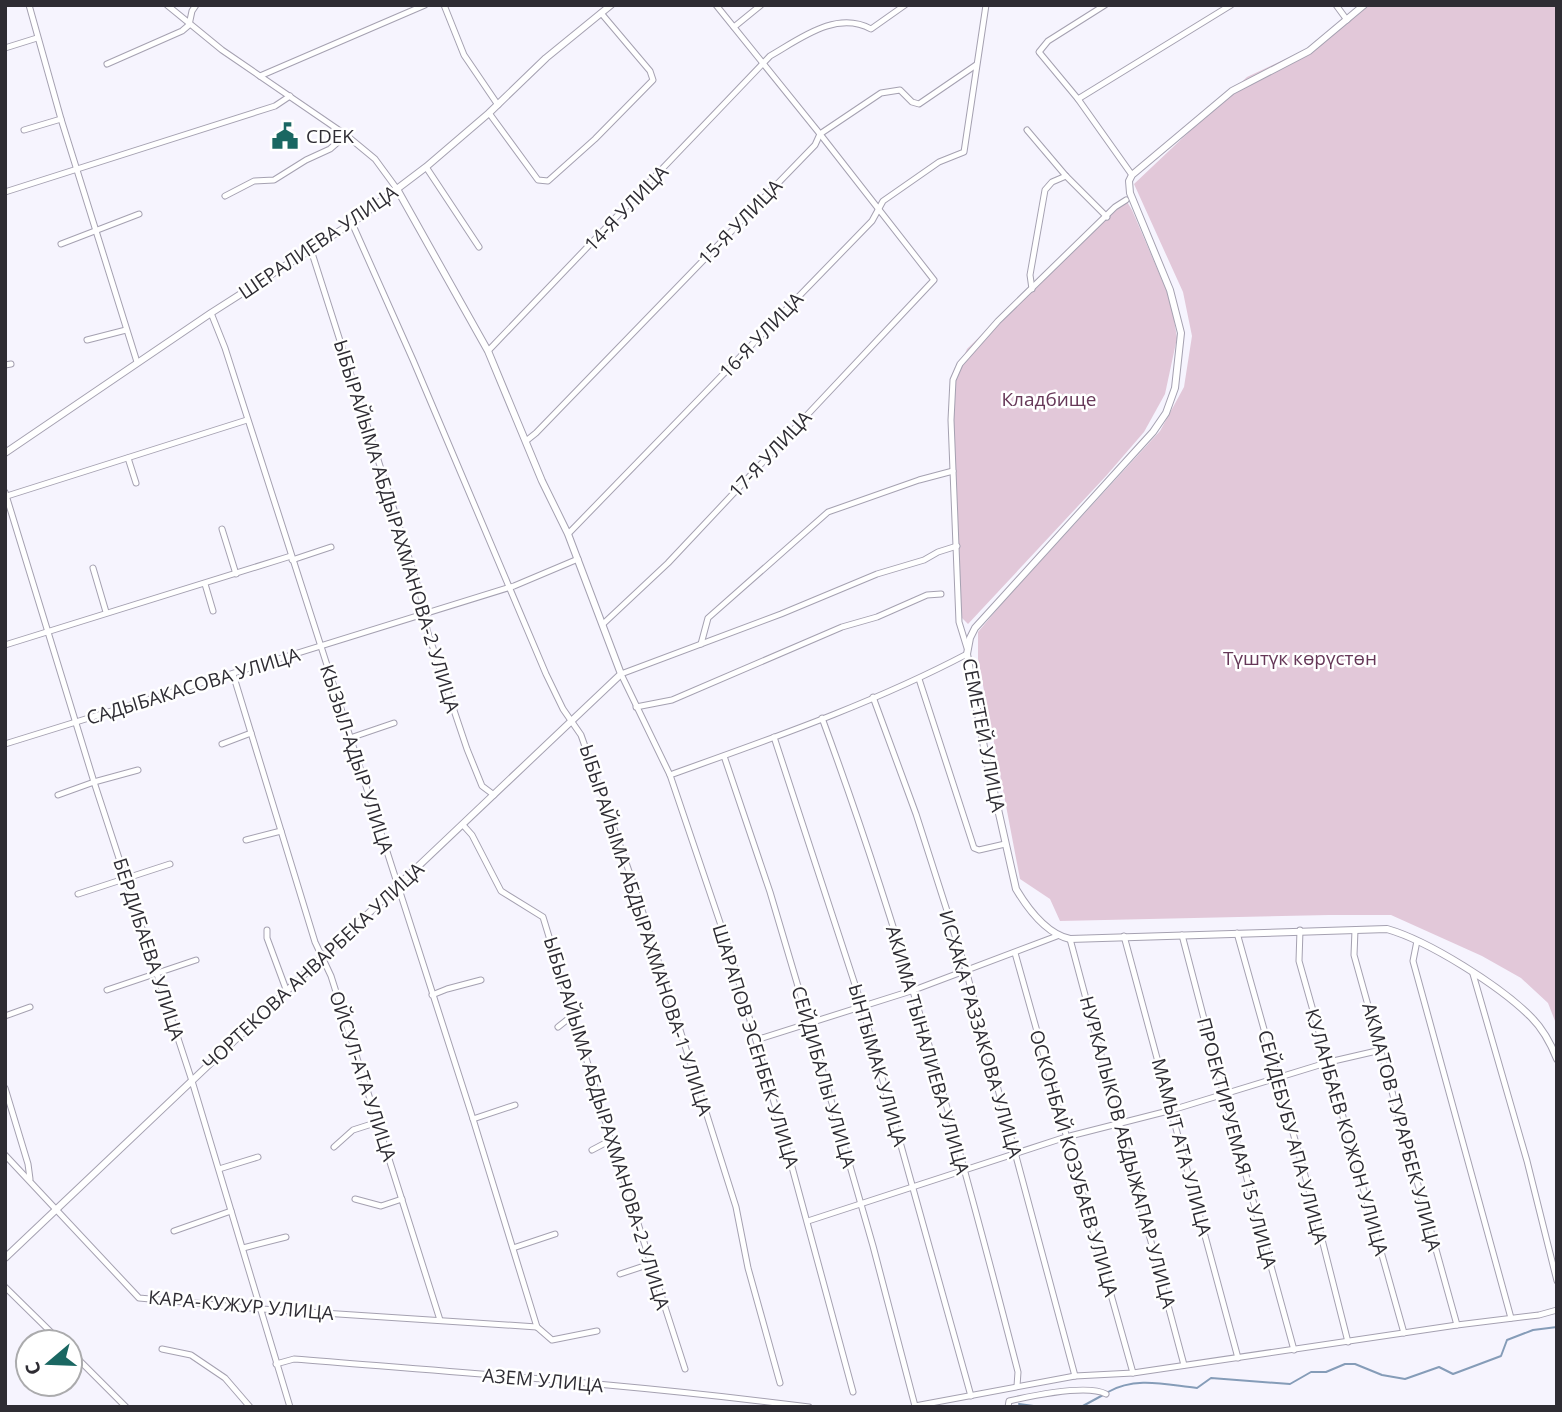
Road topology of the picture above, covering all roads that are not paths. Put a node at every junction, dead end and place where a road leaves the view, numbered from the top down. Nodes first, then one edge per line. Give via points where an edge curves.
1 (29, 5) edge
2 (167, 5) edge
3 (196, 5) edge
4 (425, 5) edge
5 (444, 5) edge
6 (611, 5) edge
7 (716, 5) edge
8 (761, 5) edge
9 (905, 5) edge
10 (986, 5) edge
11 (1105, 5) edge
12 (1231, 5) edge
13 (1336, 5) edge
14 (1364, 5) edge
15 (601, 13) junction
16 (1347, 20) junction
17 (189, 25) junction
18 (734, 27) junction
19 (37, 38) junction
20 (5, 48) edge
21 (107, 64) dead end
22 (764, 65) junction
23 (976, 65) junction
24 (260, 76) junction
25 (290, 96) junction
26 (1078, 99) junction
27 (498, 105) junction
28 (489, 113) junction
29 (61, 119) junction
30 (1027, 130) dead end
31 (24, 131) dead end
32 (820, 134) junction
33 (346, 135) junction
34 (426, 167) junction
35 (78, 169) junction
36 (1132, 175) junction
37 (1066, 176) junction
38 (397, 189) junction
39 (5, 192) edge
40 (225, 196) dead end
41 (1126, 200) dead end
42 (878, 210) junction
43 (139, 214) dead end
44 (1107, 216) junction
45 (352, 223) junction
46 (96, 231) junction
47 (61, 244) dead end
48 (479, 247) dead end
49 (311, 250) junction
50 (1032, 289) junction
51 (211, 313) junction
52 (127, 330) junction
53 (87, 340) dead end
54 (488, 351) junction
55 (137, 362) junction
56 (247, 420) junction
57 (526, 441) junction
58 (5, 453) edge
59 (128, 457) junction
60 (953, 471) junction
61 (136, 483) dead end
62 (6, 494) edge
63 (222, 528) dead end
64 (569, 534) junction
65 (957, 546) junction
66 (331, 547) dead end
67 (291, 558) junction
68 (578, 559) junction
69 (93, 568) dead end
70 (236, 574) junction
71 (205, 584) junction
72 (510, 587) junction
73 (941, 594) dead end
74 (214, 611) dead end
75 (106, 612) junction
76 (425, 614) junction
77 (603, 624) junction
78 (49, 631) junction
79 (701, 644) junction
80 (5, 645) edge
81 (320, 647) junction
82 (967, 651) junction
83 (233, 674) junction
84 (621, 674) junction
85 (919, 679) junction
86 (873, 697) junction
87 (636, 707) junction
88 (822, 718) junction
89 (75, 722) junction
90 (394, 723) dead end
91 (572, 723) junction
92 (251, 733) junction
93 (774, 737) junction
94 (350, 738) junction
95 (5, 744) edge
96 (222, 744) dead end
97 (723, 756) junction
98 (138, 770) dead end
99 (670, 775) junction
100 (94, 782) junction
101 (58, 795) dead end
102 (494, 795) junction
103 (463, 825) junction
104 (281, 831) junction
105 (246, 840) dead end
106 (1005, 844) junction
107 (170, 864) dead end
108 (125, 878) junction
109 (398, 887) junction
110 (78, 894) dead end
111 (267, 930) dead end
112 (1300, 930) junction
113 (1355, 930) junction
114 (1237, 933) junction
115 (1182, 934) junction
116 (1057, 936) junction
117 (1124, 936) junction
118 (1070, 939) junction
119 (1418, 942) junction
120 (1015, 953) junction
121 (323, 958) junction
122 (196, 960) dead end
123 (966, 970) junction
124 (156, 974) junction
125 (1473, 974) junction
126 (481, 980) dead end
127 (107, 990) dead end
128 (914, 990) junction
129 (287, 992) junction
130 (432, 995) junction
131 (862, 1006) junction
132 (30, 1007) dead end
133 (573, 1015) junction
134 (5, 1016) edge
135 (809, 1024) junction
136 (558, 1027) dead end
137 (756, 1040) junction
138 (1381, 1049) junction
139 (1557, 1059) edge
140 (1329, 1062) junction
141 (1276, 1077) junction
142 (192, 1081) junction
143 (5, 1088) edge
144 (1224, 1095) junction
145 (515, 1105) dead end
146 (1172, 1110) junction
147 (473, 1119) junction
148 (378, 1122) junction
149 (1120, 1123) junction
150 (1066, 1137) junction
151 (611, 1140) junction
152 (334, 1147) dead end
153 (592, 1150) dead end
154 (1014, 1153) junction
155 (5, 1155) edge
156 (258, 1157) dead end
157 (219, 1169) junction
158 (963, 1171) junction
159 (30, 1181) junction
160 (913, 1188) junction
161 (355, 1199) dead end
162 (402, 1199) junction
163 (861, 1205) junction
164 (57, 1208) junction
165 (231, 1211) junction
166 (808, 1221) junction
167 (174, 1231) dead end
168 (555, 1234) dead end
169 (286, 1237) dead end
170 (243, 1248) junction
171 (513, 1248) junction
172 (5, 1258) edge
173 (650, 1264) junction
174 (620, 1274) dead end
175 (1557, 1281) edge
176 (5, 1287) edge
177 (262, 1309) junction
178 (1557, 1310) edge
179 (1511, 1318) junction
180 (440, 1320) junction
181 (1457, 1325) junction
182 (537, 1326) junction
183 (47, 1328) edge
184 (597, 1331) dead end
185 (1404, 1333) junction
186 (1348, 1342) junction
187 (162, 1349) dead end
188 (1294, 1350) junction
189 (1238, 1358) junction
190 (276, 1364) junction
191 (84, 1365) edge
192 (1184, 1365) junction
193 (685, 1369) dead end
194 (1133, 1373) junction
195 (1075, 1376) junction
196 (779, 1383) dead end
197 (1017, 1386) junction
198 (1003, 1389) junction
199 (853, 1392) dead end
200 (1106, 1394) dead end
201 (971, 1396) junction
202 (1008, 1405) edge
203 (125, 1407) edge
204 (250, 1407) edge
205 (289, 1407) edge
206 (809, 1407) edge

1 - 19 street
2 - 17 street
3 - 17 street
4 - 24 street
5 - 27 street via 464,55
6 - 15 street, ШЕРАЛИЕВА УЛИЦА
7 - 18 street
8 - 18 street
9 - 22 street, 14-Я УЛИЦА via 871,29 837,22 802,37 770,56
10 - 23 street
11 - 26 street via 1048,41 1039,52
12 - 26 street
13 - 16 street
14 - 16 street
15 - 27 street, ШЕРАЛИЕВА УЛИЦА
15 - 28 street via 653,80 548,181 538,180
16 - 36 street via 1309,51 1232,91
17 - 21 street
17 - 24 street
18 - 22 street
19 - 20 street
19 - 29 street
22 - 32 street
22 - 54 street, 14-Я УЛИЦА
23 - 32 street, 15-Я УЛИЦА via 919,104 900,90 881,93
23 - 42 street, 16-Я УЛИЦА via 964,152 933,165 883,201
24 - 25 street
25 - 33 street
25 - 35 street via 275,106
26 - 36 street
27 - 28 street, ШЕРАЛИЕВА УЛИЦА
28 - 34 street, ШЕРАЛИЕВА УЛИЦА
29 - 31 street
29 - 35 street
30 - 37 street
32 - 42 street
32 - 57 street, 15-Я УЛИЦА via 815,145
33 - 38 street via 374,159
33 - 40 street via 274,180 254,181
34 - 38 street, ШЕРАЛИЕВА УЛИЦА
34 - 48 street
35 - 39 street
35 - 46 street
36 - 82 street, СЕМЕТЕЙ УЛИЦА via 1130,193 1180,323 1181,354 1171,402 1153,432 975,628
37 - 44 street
37 - 50 street via 1045,190 1030,275
38 - 45 street, ШЕРАЛИЕВА УЛИЦА
38 - 54 street
41 - 44 street
42 - 64 street, 16-Я УЛИЦА
42 - 77 street, 17-Я УЛИЦА via 934,281 668,563
43 - 46 street
44 - 50 street
45 - 49 street, ШЕРАЛИЕВА УЛИЦА
45 - 72 street, ЫБЫРАЙЫМА АБДЫРАХМАНОВА-1 УЛИЦА
46 - 47 street
46 - 52 street
49 - 51 street, ШЕРАЛИЕВА УЛИЦА
49 - 76 street, ЫБЫРАЙЫМА АБДЫРАХМАНОВА-2 УЛИЦА
50 - 60 street via 960,364 953,380
51 - 55 street, ШЕРАЛИЕВА УЛИЦА
51 - 56 street, КЫЗЫЛ-АДЫР УЛИЦА
52 - 53 street
52 - 55 street
54 - 57 street
55 - 58 street, ШЕРАЛИЕВА УЛИЦА
56 - 59 street
56 - 67 street, КЫЗЫЛ-АДЫР УЛИЦА
57 - 64 street
59 - 61 street
59 - 62 street
60 - 65 street
60 - 79 street via 828,512 708,618
62 - 78 street, БЕРДИБАЕВА УЛИЦА
63 - 70 street
64 - 68 street
65 - 79 street
65 - 82 street via 959,622
66 - 67 street
67 - 70 street
67 - 81 street, КЫЗЫЛ-АДЫР УЛИЦА
68 - 72 street, САДЫБАКАСОВА УЛИЦА
68 - 77 street
69 - 75 street
70 - 71 street
71 - 74 street
71 - 75 street
72 - 76 street, САДЫБАКАСОВА УЛИЦА
72 - 91 street, ЫБЫРАЙЫМА АБДЫРАХМАНОВА-1 УЛИЦА
73 - 87 street via 842,627 672,700
75 - 78 street
76 - 81 street, САДЫБАКАСОВА УЛИЦА
76 - 102 street, ЫБЫРАЙЫМА АБДЫРАХМАНОВА-2 УЛИЦА via 467,749 482,786
77 - 84 street
78 - 80 street
78 - 89 street, БЕРДИБАЕВА УЛИЦА
79 - 84 street
81 - 83 street, САДЫБАКАСОВА УЛИЦА
81 - 94 street, КЫЗЫЛ-АДЫР УЛИЦА
82 - 85 street
82 - 106 street, СЕМЕТЕЙ УЛИЦА
83 - 89 street, САДЫБАКАСОВА УЛИЦА
83 - 92 street, ОЙСУЛ-АТА УЛИЦА
84 - 87 street, ШАРАПОВ ЭСЕНБЕК УЛИЦА
84 - 91 street, ЧОРТЕКОВА АНВАРБЕКА УЛИЦА
85 - 86 street
85 - 106 street via 974,848
86 - 88 street
86 - 123 street, ИСХАКА РАЗЗАКОВА УЛИЦА
87 - 99 street, ШАРАПОВ ЭСЕНБЕК УЛИЦА
88 - 93 street
88 - 128 street, АКИМА ТЫНАЛИЕВА УЛИЦА via 865,834
89 - 95 street, САДЫБАКАСОВА УЛИЦА
89 - 100 street, БЕРДИБАЕВА УЛИЦА
90 - 94 street
91 - 102 street, ЧОРТЕКОВА АНВАРБЕКА УЛИЦА
91 - 196 street, ЫБЫРАЙЫМА АБДЫРАХМАНОВА-1 УЛИЦА via 581,735 687,1049 736,1207
92 - 96 street
92 - 104 street, ОЙСУЛ-АТА УЛИЦА
93 - 97 street
93 - 131 street, ЫНТЫМАК УЛИЦА
94 - 109 street, КЫЗЫЛ-АДЫР УЛИЦА
97 - 99 street
97 - 135 street, СЕЙДИБАЛЫ УЛИЦА
98 - 100 street
99 - 137 street, ШАРАПОВ ЭСЕНБЕК УЛИЦА
100 - 101 street
100 - 108 street, БЕРДИБАЕВА УЛИЦА
102 - 103 street, ЧОРТЕКОВА АНВАРБЕКА УЛИЦА
103 - 109 street, ЧОРТЕКОВА АНВАРБЕКА УЛИЦА
103 - 133 street, ЫБЫРАЙЫМА АБДЫРАХМАНОВА-2 УЛИЦА via 501,891 543,917
104 - 105 street
104 - 121 street, ОЙСУЛ-АТА УЛИЦА
106 - 116 street, СЕМЕТЕЙ УЛИЦА via 1016,889
107 - 108 street
108 - 110 street
108 - 124 street, БЕРДИБАЕВА УЛИЦА
109 - 121 street, ЧОРТЕКОВА АНВАРБЕКА УЛИЦА
109 - 130 street, КЫЗЫЛ-АДЫР УЛИЦА
111 - 129 street
112 - 113 street
112 - 114 street
112 - 140 street, КУЛАНБАЕВ КОЖОН УЛИЦА via 1299,961
113 - 119 street via 1387,929
113 - 138 street, АКМАТОВ ТУРАРБЕК УЛИЦА via 1354,956
114 - 115 street
114 - 141 street, СЕЙДЕБУБУ АПА УЛИЦА
115 - 117 street
115 - 144 street, ПРОЕКТИРУЕМАЯ 15 УЛИЦА
116 - 118 street
116 - 120 street
117 - 118 street
117 - 146 street, МАМЫТ АТА УЛИЦА
118 - 149 street, НУРКАЛЫКОВ АБДЫЖАПАР УЛИЦА
119 - 125 street
119 - 179 street via 1413,961
120 - 123 street
120 - 150 street, ОСКОНБАЙ КОЗУБАЕВ УЛИЦА
121 - 129 street, ЧОРТЕКОВА АНВАРБЕКА УЛИЦА
121 - 148 street, ОЙСУЛ-АТА УЛИЦА
122 - 124 street
123 - 128 street
123 - 154 street, ИСХАКА РАЗЗАКОВА УЛИЦА
124 - 127 street
124 - 142 street, БЕРДИБАЕВА УЛИЦА
125 - 139 street via 1532,1018
125 - 175 street
126 - 130 street
128 - 131 street
128 - 158 street, АКИМА ТЫНАЛИЕВА УЛИЦА
129 - 142 street, ЧОРТЕКОВА АНВАРБЕКА УЛИЦА
130 - 147 street, КЫЗЫЛ-АДЫР УЛИЦА
131 - 135 street
131 - 160 street, ЫНТЫМАК УЛИЦА
132 - 134 street
133 - 136 street
133 - 151 street, ЫБЫРАЙЫМА АБДЫРАХМАНОВА-2 УЛИЦА
135 - 137 street
135 - 163 street, СЕЙДИБАЛЫ УЛИЦА
137 - 166 street, ШАРАПОВ ЭСЕНБЕК УЛИЦА
138 - 140 street
138 - 181 street, АКМАТОВ ТУРАРБЕК УЛИЦА
140 - 141 street
140 - 185 street, КУЛАНБАЕВ КОЖОН УЛИЦА
141 - 144 street
141 - 186 street, СЕЙДЕБУБУ АПА УЛИЦА
142 - 157 street, БЕРДИБАЕВА УЛИЦА
142 - 164 street, ЧОРТЕКОВА АНВАРБЕКА УЛИЦА
143 - 159 street
144 - 146 street
144 - 188 street, ПРОЕКТИРУЕМАЯ 15 УЛИЦА
145 - 147 street
146 - 149 street
146 - 189 street, МАМЫТ АТА УЛИЦА
147 - 171 street, КЫЗЫЛ-АДЫР УЛИЦА
148 - 152 street via 353,1130
148 - 162 street, ОЙСУЛ-АТА УЛИЦА
149 - 150 street
149 - 192 street, НУРКАЛЫКОВ АБДЫЖАПАР УЛИЦА
150 - 154 street
150 - 194 street, ОСКОНБАЙ КОЗУБАЕВ УЛИЦА
151 - 153 street
151 - 173 street, ЫБЫРАЙЫМА АБДЫРАХМАНОВА-2 УЛИЦА
154 - 158 street
154 - 195 street, ИСХАКА РАЗЗАКОВА УЛИЦА
155 - 159 street, КАРА-КУЖУР УЛИЦА
156 - 157 street
157 - 165 street, БЕРДИБАЕВА УЛИЦА
158 - 160 street
158 - 197 street, АКИМА ТЫНАЛИЕВА УЛИЦА
159 - 164 street, КАРА-КУЖУР УЛИЦА
160 - 163 street
160 - 201 street, ЫНТЫМАК УЛИЦА
161 - 162 street via 381,1206
162 - 180 street, ОЙСУЛ-АТА УЛИЦА
163 - 166 street
163 - 201 street, СЕЙДИБАЛЫ УЛИЦА via 912,1403 918,1407
164 - 172 street, ЧОРТЕКОВА АНВАРБЕКА УЛИЦА
164 - 177 street, КАРА-КУЖУР УЛИЦА via 139,1298
165 - 167 street
165 - 170 street, БЕРДИБАЕВА УЛИЦА
166 - 199 street, ШАРАПОВ ЭСЕНБЕК УЛИЦА
168 - 171 street
169 - 170 street
170 - 177 street, БЕРДИБАЕВА УЛИЦА
171 - 182 street, КЫЗЫЛ-АДЫР УЛИЦА
173 - 174 street
173 - 193 street, ЫБЫРАЙЫМА АБДЫРАХМАНОВА-2 УЛИЦА
176 - 183 street
177 - 180 street, КАРА-КУЖУР УЛИЦА
177 - 190 street, БЕРДИБАЕВА УЛИЦА
178 - 179 street
179 - 181 street
180 - 182 street, КАРА-КУЖУР УЛИЦА
181 - 185 street
182 - 184 street, КАРА-КУЖУР УЛИЦА via 552,1340
185 - 186 street
186 - 188 street
187 - 204 street via 191,1355 225,1378
188 - 189 street
189 - 192 street
190 - 205 street, БЕРДИБАЕВА УЛИЦА
190 - 206 street, АЗЕМ УЛИЦА via 294,1359 459,1372
191 - 203 street
192 - 194 street
194 - 195 street
195 - 197 street
197 - 198 street
198 - 201 street
198 - 202 street
200 - 202 street via 1082,1390 1022,1398

